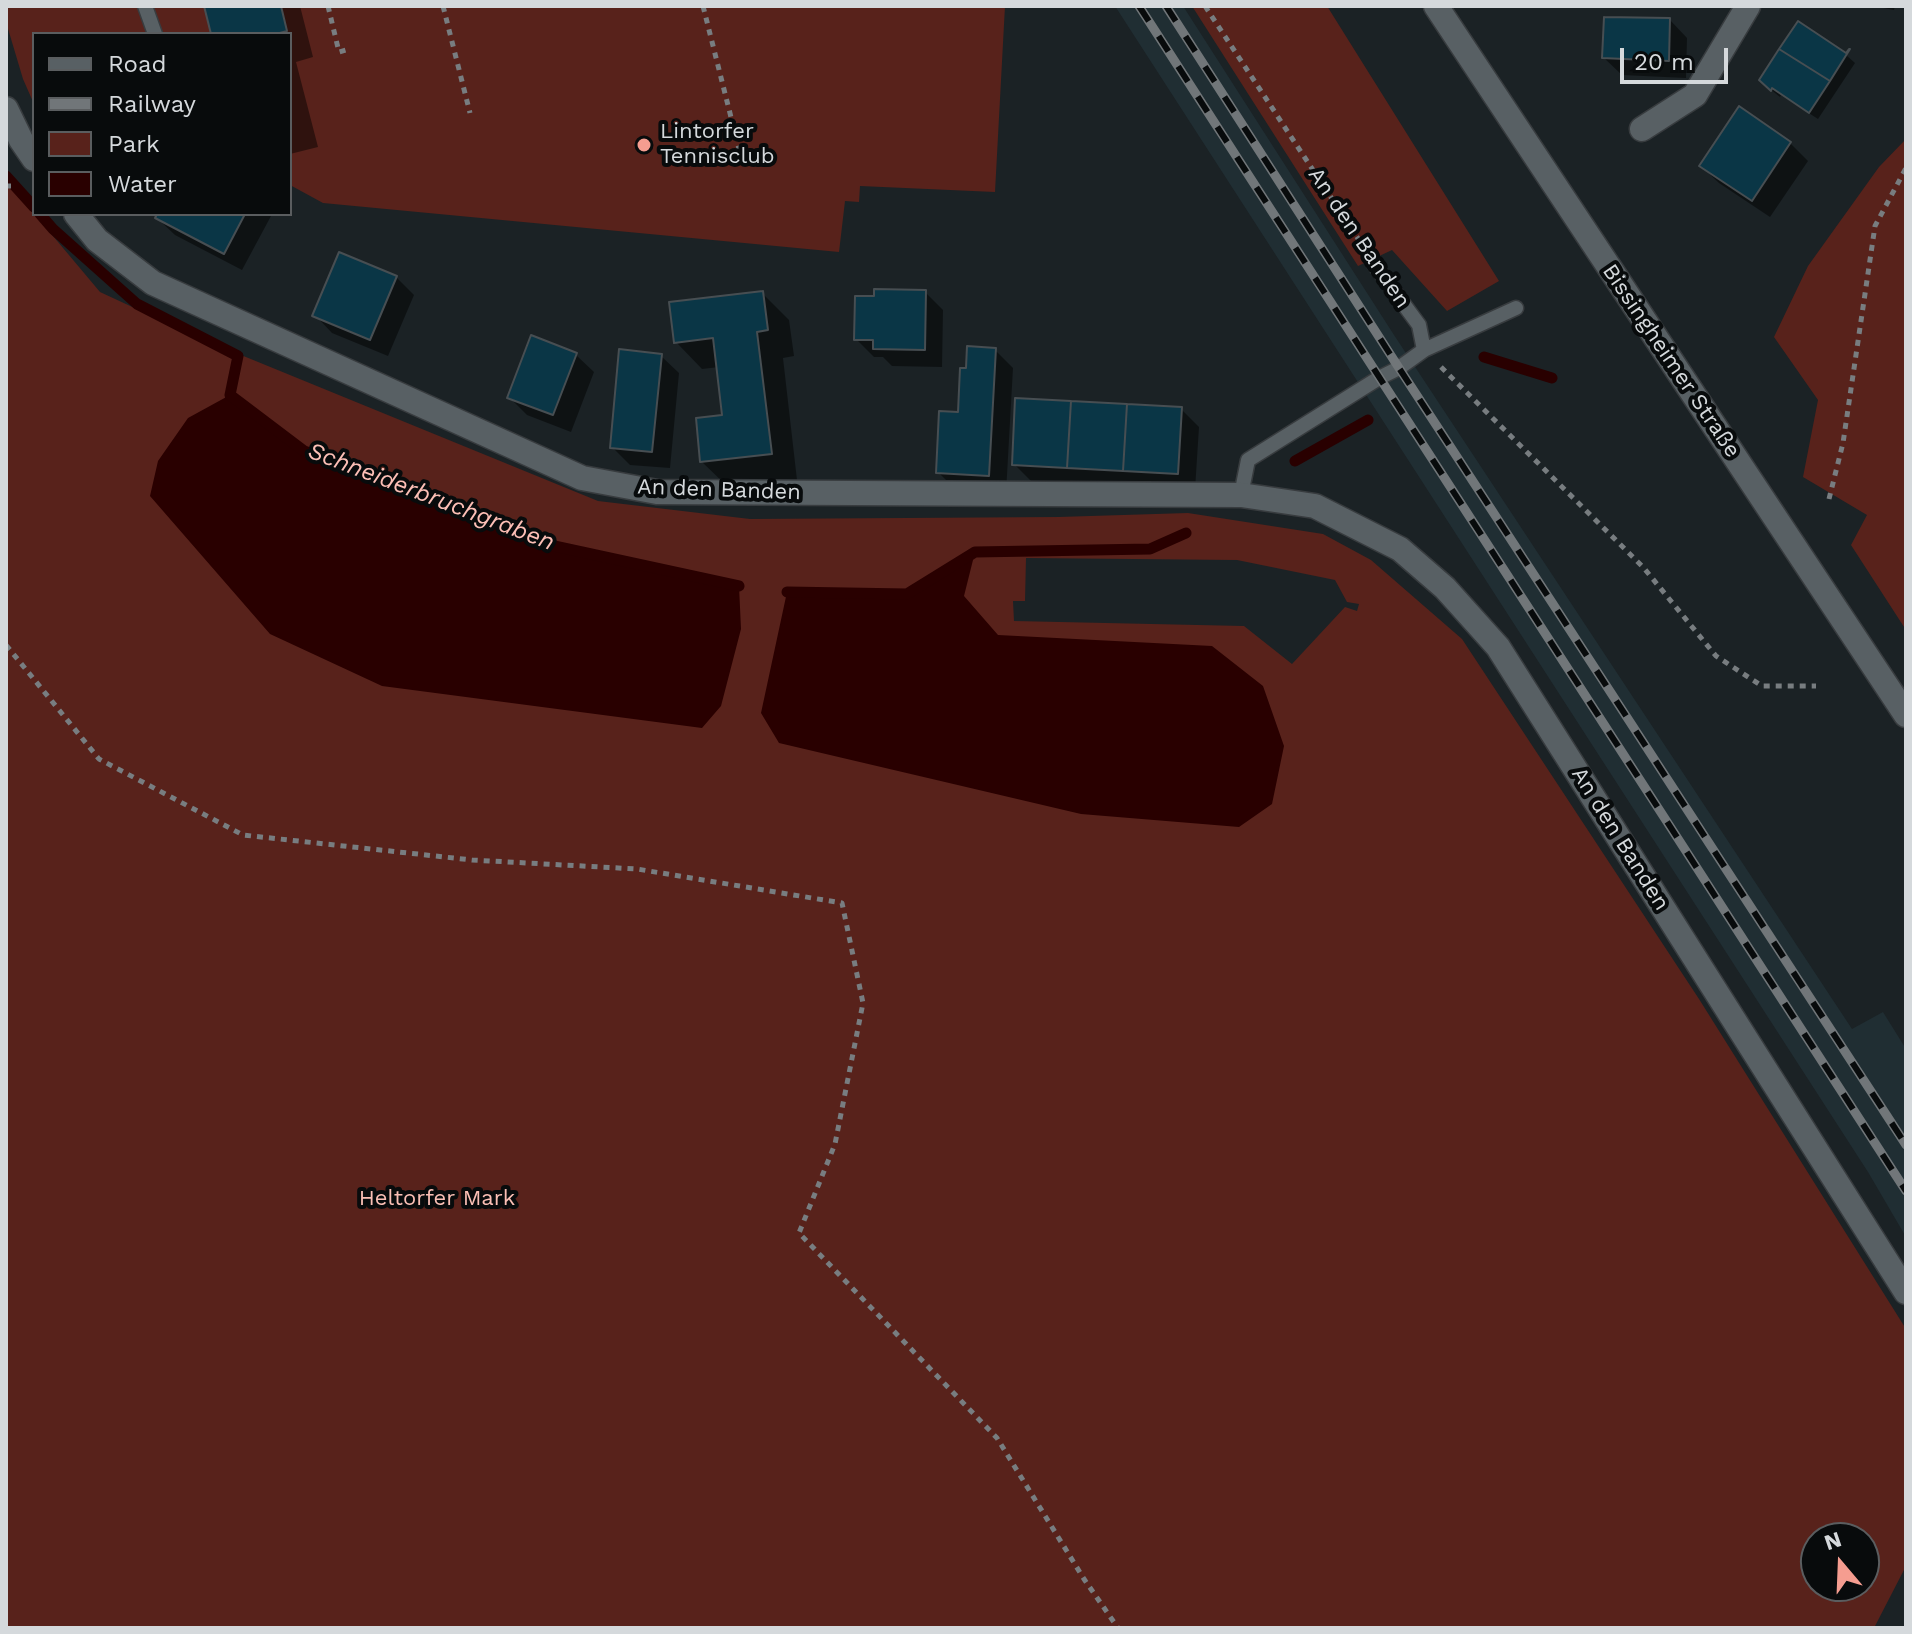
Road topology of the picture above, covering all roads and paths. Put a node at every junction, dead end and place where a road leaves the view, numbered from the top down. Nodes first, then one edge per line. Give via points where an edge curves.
1 (145, 6) edge
2 (328, 6) edge
3 (443, 6) edge
4 (703, 6) edge
5 (1205, 6) edge
6 (1436, 6) edge
7 (1748, 6) edge
8 (154, 32) edge
9 (346, 50) dead end
10 (6, 109) edge
11 (470, 113) dead end
12 (1642, 129) dead end
13 (739, 149) dead end
14 (32, 156) edge
15 (1906, 168) edge
16 (78, 216) edge
17 (1374, 264) joint
18 (1516, 308) dead end
19 (1424, 350) junction
20 (1241, 495) junction
21 (1829, 499) dead end
22 (6, 645) edge
23 (1816, 686) dead end
24 (1906, 715) edge
25 (1906, 1292) edge
26 (1118, 1628) edge

1 - 8 lane
2 - 9 path via 339,52
3 - 11 path
4 - 13 path
5 - 17 path, An den Banden
6 - 24 street, Bissingheimer Straße
7 - 12 street via 1695,95
10 - 14 street
15 - 21 path via 1875,226 1843,443
16 - 20 street, An den Banden via 97,240 153,283 582,478 657,492
17 - 19 lane, An den Banden via 1419,325
18 - 19 lane
19 - 20 lane via 1248,460
19 - 23 path via 1643,567 1716,656 1762,686
20 - 25 street, An den Banden via 1315,506 1400,549 1445,588 1498,647
22 - 26 path via 99,759 243,835 472,860 637,869 842,903 863,1003 835,1144 799,1233 997,1438

